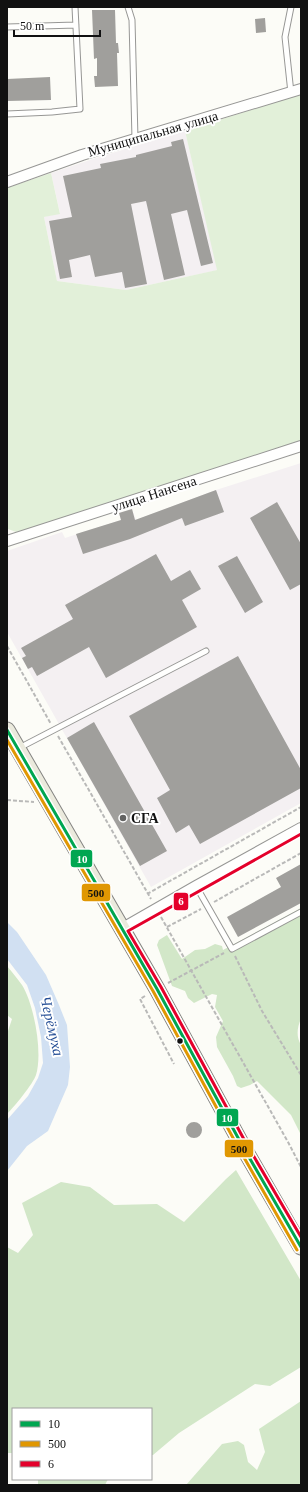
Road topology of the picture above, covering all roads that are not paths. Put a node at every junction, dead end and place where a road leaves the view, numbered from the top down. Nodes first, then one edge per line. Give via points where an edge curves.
1 (75, 7) edge
2 (82, 7) edge
3 (128, 7) edge
4 (290, 7) edge
5 (76, 25) junction
6 (7, 27) edge
7 (296, 91) edge
8 (7, 114) edge
9 (135, 139) junction
10 (7, 182) edge
11 (301, 446) edge
12 (7, 541) edge
13 (206, 651) dead end
14 (7, 730) edge
15 (18, 749) junction
16 (301, 828) edge
17 (196, 886) junction
18 (301, 912) edge
19 (121, 929) junction
20 (301, 1247) edge

1 - 2 lane
1 - 5 lane
3 - 9 lane via 132,20
4 - 7 lane via 285,37
5 - 6 lane
5 - 8 lane via 80,110
7 - 9 street, Муниципальная улица
9 - 10 street, Муниципальная улица via 82,154
11 - 12 street, улица Нансена
13 - 15 lane
14 - 15 main road
15 - 19 main road
16 - 17 street
17 - 18 lane via 232,949
17 - 19 street
19 - 20 main road

